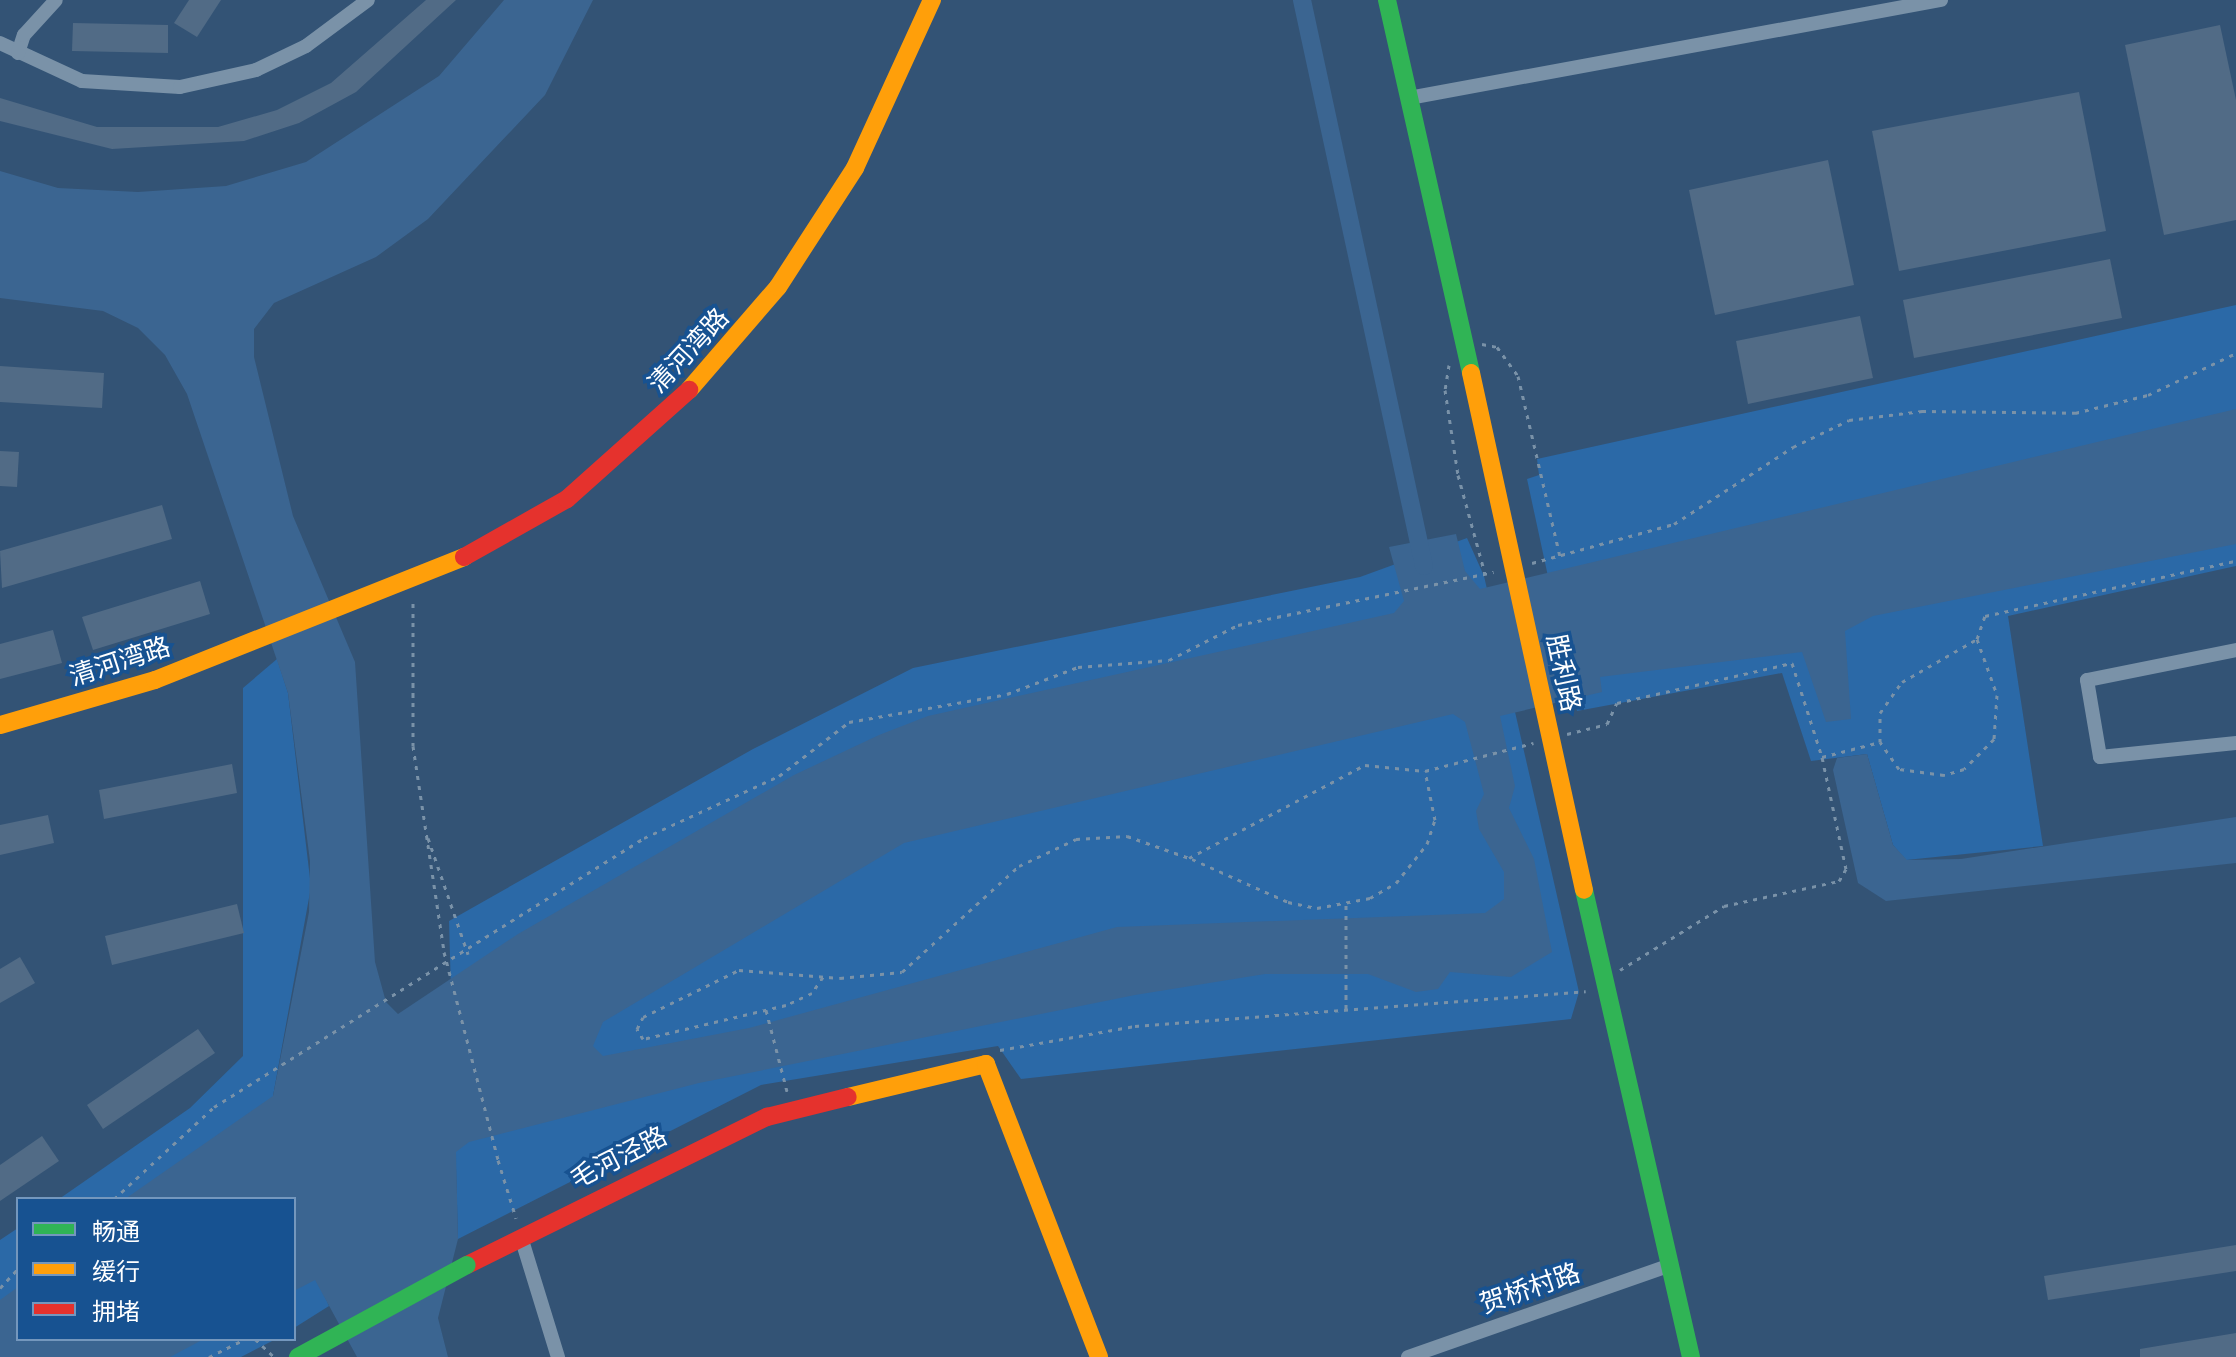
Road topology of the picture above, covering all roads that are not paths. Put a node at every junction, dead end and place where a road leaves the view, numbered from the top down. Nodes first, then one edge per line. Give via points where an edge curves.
1 (56, 0) edge
2 (368, 0) edge
3 (932, 0) edge
4 (1387, 0) edge
5 (1941, 0) edge
6 (0, 43) edge
7 (18, 53) junction
8 (1409, 98) junction
9 (2236, 650) edge
10 (0, 725) edge
11 (2236, 743) edge
12 (521, 1237) junction
13 (1668, 1266) junction
14 (298, 1357) edge
15 (558, 1357) edge
16 (1099, 1357) edge
17 (1408, 1357) edge
18 (1691, 1357) edge

1 - 7 street via 24,35
2 - 7 street via 306,46 256,70 180,87 82,81
3 - 10 street, 清河湾路 via 855,168 778,287 703,378 567,499 407,584 350,607
4 - 8 street, 胜利路
5 - 8 street
6 - 7 street
8 - 13 street, 胜利路, bridge
9 - 11 street via 2087,680 2100,757
12 - 14 street, 毛河泾路, bridge
12 - 15 street
12 - 16 street, 毛河泾路 via 792,1109 986,1064
13 - 17 street, 贺桥村路
13 - 18 street, 胜利路

